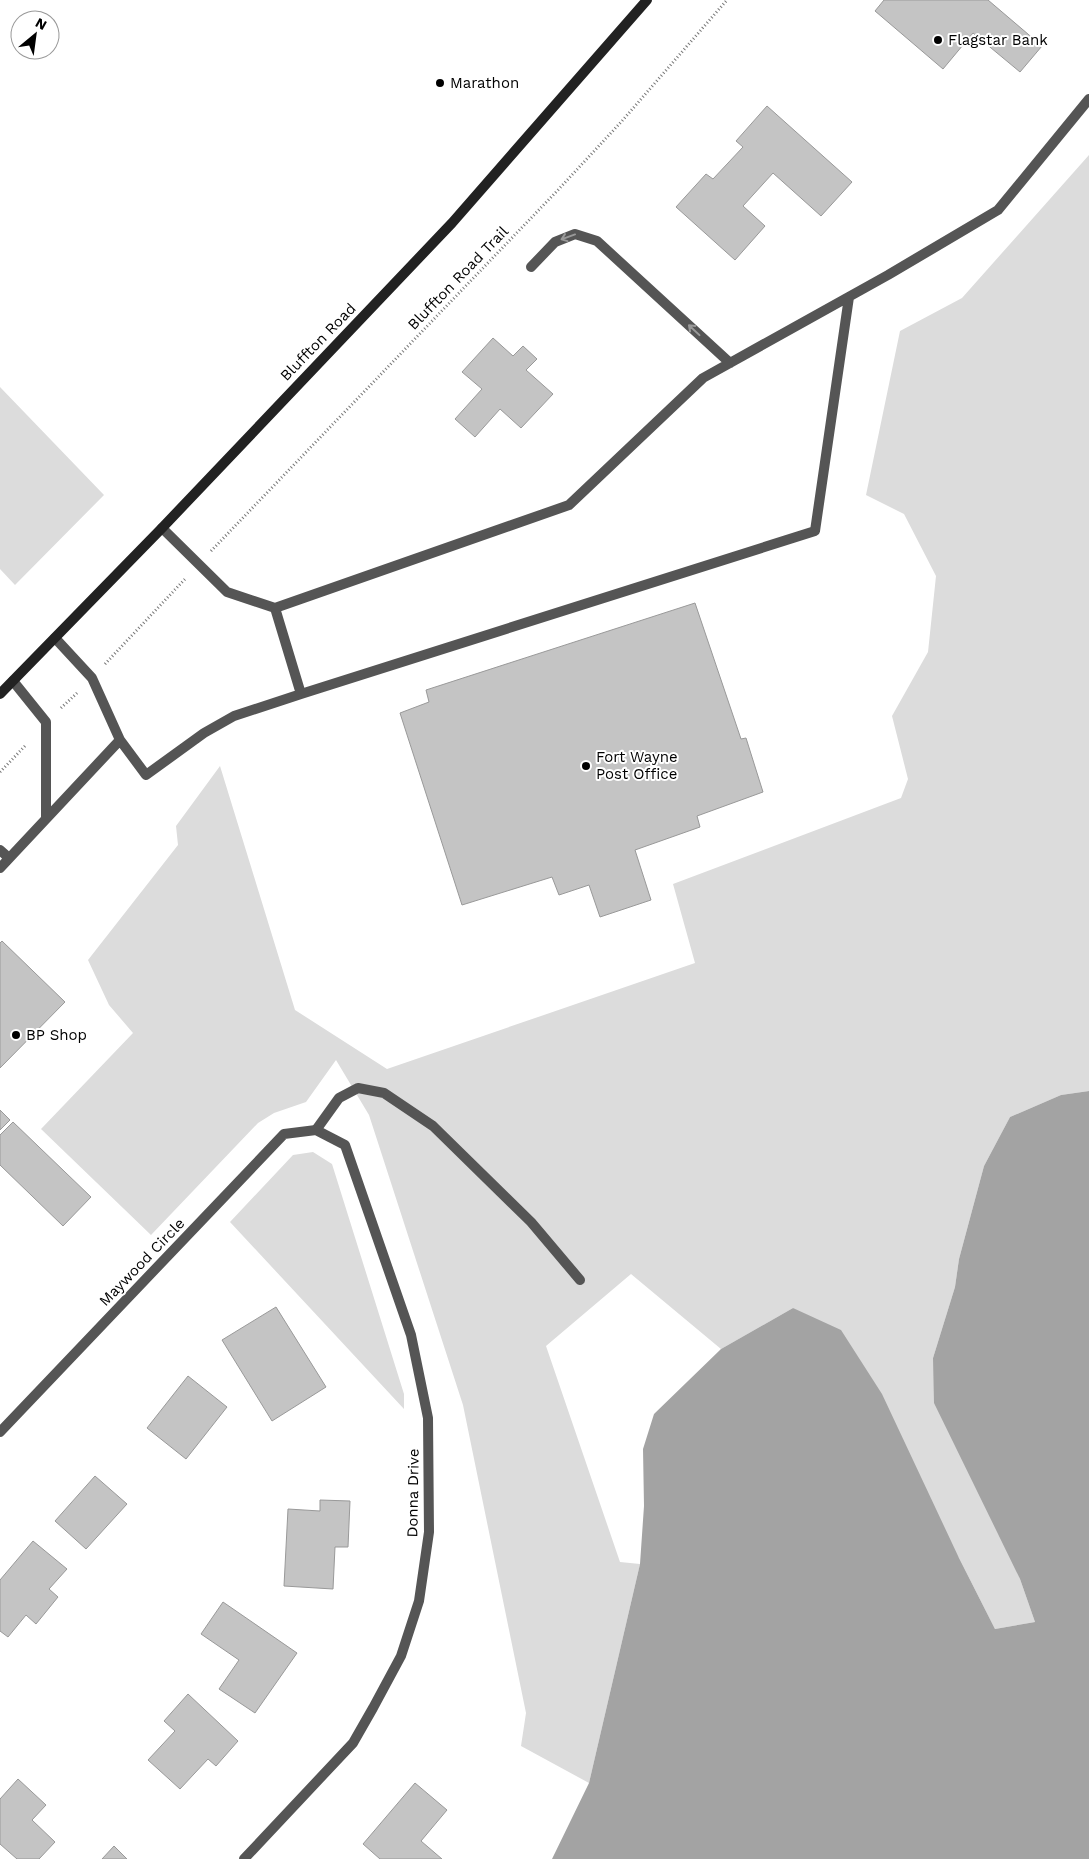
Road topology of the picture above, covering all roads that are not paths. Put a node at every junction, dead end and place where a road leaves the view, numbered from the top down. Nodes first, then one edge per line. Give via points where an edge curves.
1 (647, 0) edge
2 (1089, 99) edge
3 (531, 267) dead end
4 (849, 297) junction
5 (730, 363) junction
6 (162, 528) junction
7 (275, 608) junction
8 (55, 638) junction
9 (13, 681) junction
10 (0, 694) edge
11 (301, 694) junction
12 (120, 740) junction
13 (46, 819) junction
14 (0, 850) edge
15 (9, 858) junction
16 (0, 868) edge
17 (316, 1130) junction
18 (580, 1280) dead end
19 (0, 1432) edge
20 (244, 1859) edge

1 - 6 main road, Bluffton Road via 452,223
2 - 4 street via 998,210
5 -> 3 street via 597,240 575,234 568,236 555,242
4 - 5 street
4 - 11 street via 815,530
5 - 7 street via 703,378 569,505
6 - 7 street via 227,592
6 - 8 main road, Bluffton Road
7 - 11 street
8 - 9 main road, Bluffton Road
8 - 12 street via 92,678
9 - 10 main road, Bluffton Road
9 - 13 street via 46,722
11 - 12 street via 234,716 204,733 146,775
12 - 13 street
13 - 15 street
14 - 15 street
15 - 16 street
17 - 18 street via 339,1098 358,1088 384,1093 433,1126 531,1222
17 - 19 street, Maywood Circle via 284,1134
17 - 20 street, Donna Drive via 344,1145 411,1335 428,1418 429,1532 419,1601 401,1656 374,1708 353,1744

